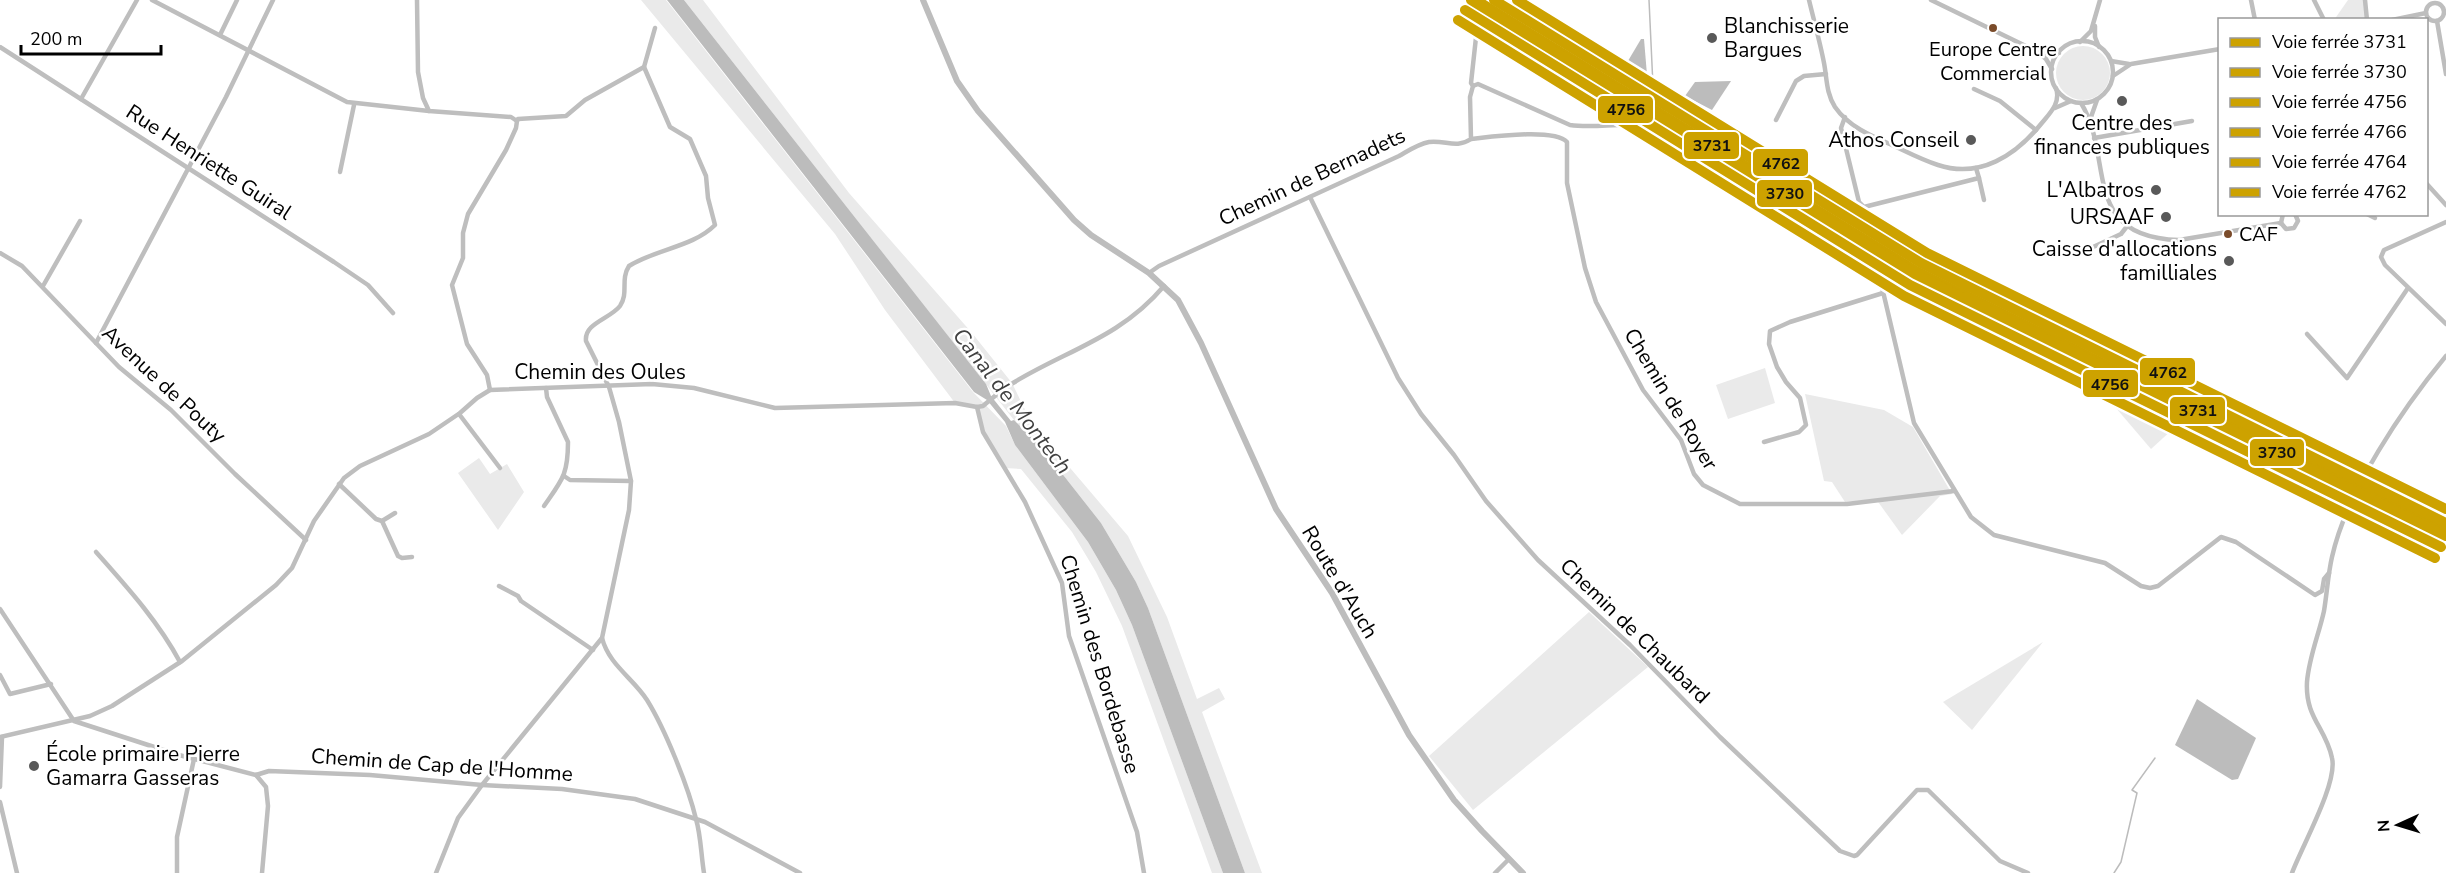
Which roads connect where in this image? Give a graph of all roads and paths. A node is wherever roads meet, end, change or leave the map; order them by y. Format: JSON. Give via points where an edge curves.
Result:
{"nodes":[{"id":1,"x":137,"y":0,"type":"edge"},
{"id":2,"x":152,"y":0,"type":"edge"},
{"id":3,"x":237,"y":0,"type":"edge"},
{"id":4,"x":273,"y":0,"type":"edge"},
{"id":5,"x":417,"y":0,"type":"edge"},
{"id":6,"x":923,"y":0,"type":"edge"},
{"id":7,"x":1809,"y":0,"type":"edge"},
{"id":8,"x":1931,"y":0,"type":"edge"},
{"id":9,"x":2100,"y":0,"type":"edge"},
{"id":10,"x":2251,"y":0,"type":"edge"},
{"id":11,"x":2314,"y":0,"type":"edge"},
{"id":12,"x":2365,"y":0,"type":"edge"},
{"id":13,"x":1479,"y":10,"type":"dead end"},
{"id":14,"x":2445,"y":10,"type":"edge"},
{"id":15,"x":2426,"y":13,"type":"junction"},
{"id":16,"x":2255,"y":18,"type":"edge"},
{"id":17,"x":2323,"y":18,"type":"edge"},
{"id":18,"x":2367,"y":18,"type":"edge"},
{"id":19,"x":2402,"y":18,"type":"edge"},
{"id":20,"x":2437,"y":21,"type":"junction"},
{"id":21,"x":2095,"y":24,"type":"junction"},
{"id":22,"x":655,"y":28,"type":"dead end"},
{"id":23,"x":220,"y":35,"type":"junction"},
{"id":24,"x":2080,"y":42,"type":"junction"},
{"id":25,"x":0,"y":47,"type":"edge"},
{"id":26,"x":2100,"y":47,"type":"junction"},
{"id":27,"x":2218,"y":49,"type":"edge"},
{"id":28,"x":249,"y":50,"type":"junction"},
{"id":29,"x":2038,"y":52,"type":"junction"},
{"id":30,"x":2059,"y":53,"type":"junction"},
{"id":31,"x":2111,"y":61,"type":"junction"},
{"id":32,"x":2132,"y":64,"type":"junction"},
{"id":33,"x":644,"y":67,"type":"junction"},
{"id":34,"x":2052,"y":69,"type":"junction"},
{"id":35,"x":1826,"y":74,"type":"junction"},
{"id":36,"x":2446,"y":74,"type":"edge"},
{"id":37,"x":2113,"y":76,"type":"junction"},
{"id":38,"x":1473,"y":86,"type":"junction"},
{"id":39,"x":2056,"y":88,"type":"junction"},
{"id":40,"x":1974,"y":89,"type":"dead end"},
{"id":41,"x":81,"y":99,"type":"junction"},
{"id":42,"x":2097,"y":99,"type":"junction"},
{"id":43,"x":2071,"y":101,"type":"junction"},
{"id":44,"x":2081,"y":103,"type":"junction"},
{"id":45,"x":354,"y":105,"type":"junction"},
{"id":46,"x":2053,"y":109,"type":"junction"},
{"id":47,"x":429,"y":111,"type":"junction"},
{"id":48,"x":1845,"y":117,"type":"junction"},
{"id":49,"x":1776,"y":120,"type":"dead end"},
{"id":50,"x":2091,"y":120,"type":"junction"},
{"id":51,"x":517,"y":121,"type":"junction"},
{"id":52,"x":2192,"y":121,"type":"dead end"},
{"id":53,"x":2036,"y":130,"type":"junction"},
{"id":54,"x":2094,"y":138,"type":"junction"},
{"id":55,"x":1471,"y":139,"type":"junction"},
{"id":56,"x":187,"y":167,"type":"junction"},
{"id":57,"x":1976,"y":168,"type":"junction"},
{"id":58,"x":340,"y":172,"type":"dead end"},
{"id":59,"x":1979,"y":178,"type":"junction"},
{"id":60,"x":2428,"y":184,"type":"edge"},
{"id":61,"x":1310,"y":197,"type":"junction"},
{"id":62,"x":1984,"y":200,"type":"dead end"},
{"id":63,"x":2446,"y":205,"type":"edge"},
{"id":64,"x":2283,"y":216,"type":"edge"},
{"id":65,"x":2297,"y":216,"type":"edge"},
{"id":66,"x":2371,"y":216,"type":"edge"},
{"id":67,"x":2375,"y":218,"type":"dead end"},
{"id":68,"x":80,"y":221,"type":"dead end"},
{"id":69,"x":2446,"y":222,"type":"edge"},
{"id":70,"x":2281,"y":223,"type":"junction"},
{"id":71,"x":2128,"y":225,"type":"junction"},
{"id":72,"x":0,"y":254,"type":"edge"},
{"id":73,"x":2076,"y":255,"type":"dead end"},
{"id":74,"x":1149,"y":273,"type":"junction"},
{"id":75,"x":1165,"y":285,"type":"junction"},
{"id":76,"x":43,"y":286,"type":"junction"},
{"id":77,"x":2408,"y":288,"type":"junction"},
{"id":78,"x":1883,"y":293,"type":"junction"},
{"id":79,"x":393,"y":314,"type":"dead end"},
{"id":80,"x":2446,"y":324,"type":"edge"},
{"id":81,"x":2307,"y":334,"type":"dead end"},
{"id":82,"x":96,"y":343,"type":"junction"},
{"id":83,"x":2446,"y":356,"type":"edge"},
{"id":84,"x":609,"y":387,"type":"junction"},
{"id":85,"x":546,"y":388,"type":"junction"},
{"id":86,"x":490,"y":390,"type":"junction"},
{"id":87,"x":977,"y":407,"type":"junction"},
{"id":88,"x":459,"y":414,"type":"junction"},
{"id":89,"x":1764,"y":442,"type":"dead end"},
{"id":90,"x":500,"y":468,"type":"dead end"},
{"id":91,"x":564,"y":476,"type":"junction"},
{"id":92,"x":631,"y":481,"type":"junction"},
{"id":93,"x":339,"y":484,"type":"junction"},
{"id":94,"x":1954,"y":491,"type":"junction"},
{"id":95,"x":2352,"y":500,"type":"junction"},
{"id":96,"x":544,"y":506,"type":"dead end"},
{"id":97,"x":395,"y":513,"type":"dead end"},
{"id":98,"x":382,"y":521,"type":"junction"},
{"id":99,"x":2414,"y":532,"type":"dead end"},
{"id":100,"x":306,"y":540,"type":"junction"},
{"id":101,"x":96,"y":552,"type":"dead end"},
{"id":102,"x":412,"y":557,"type":"dead end"},
{"id":103,"x":2329,"y":573,"type":"junction"},
{"id":104,"x":499,"y":586,"type":"dead end"},
{"id":105,"x":0,"y":609,"type":"edge"},
{"id":106,"x":602,"y":638,"type":"junction"},
{"id":107,"x":593,"y":650,"type":"junction"},
{"id":108,"x":180,"y":662,"type":"junction"},
{"id":109,"x":0,"y":675,"type":"edge"},
{"id":110,"x":51,"y":684,"type":"junction"},
{"id":111,"x":74,"y":721,"type":"junction"},
{"id":112,"x":1,"y":737,"type":"edge"},
{"id":113,"x":194,"y":759,"type":"junction"},
{"id":114,"x":256,"y":775,"type":"junction"},
{"id":115,"x":482,"y":785,"type":"junction"},
{"id":116,"x":0,"y":787,"type":"edge"},
{"id":117,"x":0,"y":802,"type":"edge"},
{"id":118,"x":697,"y":820,"type":"junction"},
{"id":119,"x":1509,"y":859,"type":"junction"},
{"id":120,"x":2016,"y":871,"type":"edge"},
{"id":121,"x":1520,"y":872,"type":"edge"},
{"id":122,"x":17,"y":873,"type":"edge"},
{"id":123,"x":177,"y":873,"type":"edge"},
{"id":124,"x":262,"y":873,"type":"edge"},
{"id":125,"x":436,"y":873,"type":"edge"},
{"id":126,"x":704,"y":873,"type":"edge"},
{"id":127,"x":800,"y":873,"type":"edge"},
{"id":128,"x":1144,"y":873,"type":"edge"},
{"id":129,"x":1494,"y":873,"type":"edge"},
{"id":130,"x":2028,"y":873,"type":"edge"},
{"id":131,"x":2292,"y":873,"type":"edge"}],
"edges":[{"from":1,"to":41,"type":"street"},
{"from":2,"to":23,"type":"street"},
{"from":3,"to":23,"type":"street"},
{"from":4,"to":28,"type":"street"},
{"from":5,"to":47,"type":"street","via":[[420,86]]},
{"from":6,"to":74,"type":"main road","name":"Route d'Auch","via":[[949,65],[978,111],[1074,220]]},
{"from":7,"to":35,"type":"street"},
{"from":8,"to":29,"type":"street"},
{"from":9,"to":21,"type":"street"},
{"from":10,"to":16,"type":"street"},
{"from":11,"to":17,"type":"street"},
{"from":12,"to":18,"type":"street"},
{"from":13,"to":38,"type":"street"},
{"from":14,"to":15,"type":"street","via":[[2433,3]]},
{"from":14,"to":20,"type":"street"},
{"from":15,"to":19,"type":"street"},
{"from":15,"to":20,"type":"street"},
{"from":20,"to":36,"type":"street"},
{"from":21,"to":24,"type":"street"},
{"from":21,"to":26,"type":"street"},
{"from":22,"to":33,"type":"street"},
{"from":23,"to":28,"type":"street"},
{"from":24,"to":26,"type":"street"},
{"from":24,"to":30,"type":"street"},
{"from":25,"to":41,"type":"street","name":"Rue Henriette Guiral"},
{"from":26,"to":31,"type":"street"},
{"from":27,"to":32,"type":"street"},
{"from":28,"to":45,"type":"street"},
{"from":28,"to":56,"type":"street"},
{"from":29,"to":30,"type":"street"},
{"from":29,"to":34,"type":"street"},
{"from":30,"to":34,"type":"street"},
{"from":31,"to":32,"type":"street"},
{"from":31,"to":37,"type":"street"},
{"from":32,"to":37,"type":"street"},
{"from":33,"to":51,"type":"street","via":[[585,100],[566,116]]},
{"from":33,"to":84,"type":"street","via":[[670,127],[690,139],[706,176],[715,225],[706,234],[628,266],[624,279],[626,294],[620,306],[588,329],[585,336]]},
{"from":34,"to":39,"type":"street"},
{"from":35,"to":48,"type":"street","via":[[1831,99]]},
{"from":35,"to":49,"type":"street","via":[[1804,76],[1796,81]]},
{"from":37,"to":42,"type":"street","via":[[2105,93]]},
{"from":38,"to":55,"type":"street"},
{"from":38,"to":78,"type":"street","via":[[1478,84],[1570,124],[1661,130],[1868,259]]},
{"from":39,"to":43,"type":"street"},
{"from":39,"to":46,"type":"street"},
{"from":40,"to":53,"type":"street","via":[[2000,101]]},
{"from":41,"to":56,"type":"street","name":"Rue Henriette Guiral"},
{"from":42,"to":44,"type":"street"},
{"from":42,"to":50,"type":"street"},
{"from":43,"to":44,"type":"street"},
{"from":43,"to":46,"type":"street"},
{"from":44,"to":50,"type":"street"},
{"from":45,"to":47,"type":"street"},
{"from":45,"to":58,"type":"street"},
{"from":46,"to":53,"type":"street"},
{"from":47,"to":51,"type":"street","via":[[511,117]]},
{"from":48,"to":57,"type":"street","via":[[1867,134],[1940,166]]},
{"from":48,"to":59,"type":"street","via":[[1841,128],[1859,202],[1864,207]]},
{"from":50,"to":54,"type":"street"},
{"from":51,"to":86,"type":"street","name":"Chemin des Oules","via":[[506,150],[468,214],[463,258],[452,285],[467,344],[487,375]]},
{"from":52,"to":54,"type":"street"},
{"from":53,"to":57,"type":"street","via":[[2008,156]]},
{"from":54,"to":71,"type":"street","via":[[2108,201]]},
{"from":55,"to":61,"type":"street","name":"Chemin de Bernadets","via":[[1457,145],[1419,145]]},
{"from":55,"to":94,"type":"street","name":"Chemin de Royer","via":[[1509,134],[1550,136],[1567,142],[1567,183],[1596,302],[1643,390],[1681,440],[1694,474],[1703,485],[1740,504],[1847,504]]},
{"from":56,"to":79,"type":"street","name":"Rue Henriette Guiral","via":[[368,285]]},
{"from":56,"to":82,"type":"street"},
{"from":57,"to":59,"type":"street"},
{"from":59,"to":62,"type":"street"},
{"from":60,"to":63,"type":"street"},
{"from":61,"to":74,"type":"street","name":"Chemin de Bernadets"},
{"from":61,"to":120,"type":"street","name":"Chemin de Chaubard","via":[[1398,378],[1486,501],[1538,560],[1630,645],[1720,737],[1840,851],[1857,855],[1923,788],[2000,861]]},
{"from":64,"to":70,"type":"street"},
{"from":65,"to":70,"type":"street","via":[[2298,224],[2292,230]]},
{"from":66,"to":67,"type":"street"},
{"from":68,"to":76,"type":"street"},
{"from":69,"to":77,"type":"street","via":[[2384,250],[2382,261]]},
{"from":70,"to":71,"type":"street","via":[[2179,240],[2150,237]]},
{"from":71,"to":73,"type":"street","via":[[2121,234]]},
{"from":72,"to":76,"type":"street","name":"Avenue de Pouty","via":[[22,266]]},
{"from":74,"to":75,"type":"main road","name":"Route d'Auch"},
{"from":75,"to":87,"type":"street","name":"Chemin des Oules","via":[[1151,301],[1108,334],[1012,383]]},
{"from":75,"to":119,"type":"main road","name":"Route d'Auch","via":[[1178,300],[1201,344],[1276,509],[1332,593],[1408,735],[1454,800]]},
{"from":76,"to":82,"type":"street","name":"Avenue de Pouty"},
{"from":77,"to":80,"type":"street"},
{"from":77,"to":81,"type":"street","via":[[2347,378]]},
{"from":78,"to":89,"type":"street","via":[[1770,331],[1769,344],[1777,367],[1800,398],[1806,425],[1799,432]]},
{"from":78,"to":94,"type":"street","via":[[1914,423]]},
{"from":82,"to":100,"type":"street","name":"Avenue de Pouty"},
{"from":83,"to":95,"type":"street","via":[[2414,399]]},
{"from":84,"to":85,"type":"street","name":"Chemin des Oules"},
{"from":84,"to":87,"type":"street","name":"Chemin des Oules","via":[[694,388],[775,408],[955,403]]},
{"from":84,"to":92,"type":"street"},
{"from":85,"to":86,"type":"street","name":"Chemin des Oules"},
{"from":85,"to":91,"type":"street","via":[[568,442]]},
{"from":86,"to":88,"type":"street"},
{"from":87,"to":128,"type":"street","name":"Chemin des Bordebasse","via":[[982,432],[1025,502],[1062,583],[1069,636],[1137,832]]},
{"from":88,"to":90,"type":"street"},
{"from":88,"to":93,"type":"street","via":[[429,434],[360,466]]},
{"from":91,"to":92,"type":"street","via":[[570,480]]},
{"from":91,"to":96,"type":"street"},
{"from":92,"to":106,"type":"street"},
{"from":93,"to":98,"type":"street","via":[[373,518]]},
{"from":93,"to":100,"type":"street"},
{"from":94,"to":103,"type":"street","via":[[1971,517],[1994,535],[2105,563],[2150,588],[2158,586],[2221,537],[2236,542],[2315,595],[2322,591]]},
{"from":95,"to":99,"type":"street"},
{"from":95,"to":103,"type":"street"},
{"from":97,"to":98,"type":"street"},
{"from":98,"to":102,"type":"street","via":[[398,556]]},
{"from":100,"to":108,"type":"street","via":[[292,568],[276,585]]},
{"from":101,"to":108,"type":"street","via":[[166,635]]},
{"from":103,"to":131,"type":"street","via":[[2307,693],[2312,716],[2331,752],[2333,772]]},
{"from":104,"to":107,"type":"street"},
{"from":105,"to":110,"type":"street"},
{"from":106,"to":107,"type":"street"},
{"from":106,"to":118,"type":"street","via":[[618,669],[636,685],[656,715]]},
{"from":107,"to":115,"type":"street"},
{"from":108,"to":111,"type":"street","via":[[112,706]]},
{"from":109,"to":110,"type":"street","via":[[10,694]]},
{"from":110,"to":111,"type":"street"},
{"from":111,"to":112,"type":"street"},
{"from":111,"to":113,"type":"street","name":"Chemin de Cap de l'Homme"},
{"from":112,"to":116,"type":"street"},
{"from":113,"to":114,"type":"street","name":"Chemin de Cap de l'Homme"},
{"from":113,"to":123,"type":"street","via":[[177,837]]},
{"from":114,"to":115,"type":"street","name":"Chemin de Cap de l'Homme","via":[[269,771],[370,774]]},
{"from":114,"to":124,"type":"street","via":[[266,787],[268,806]]},
{"from":115,"to":118,"type":"street","name":"Chemin de Cap de l'Homme","via":[[634,798]]},
{"from":115,"to":125,"type":"street","via":[[458,818]]},
{"from":117,"to":122,"type":"street"},
{"from":118,"to":126,"type":"street"},
{"from":118,"to":127,"type":"street","name":"Chemin de Cap de l'Homme"},
{"from":119,"to":121,"type":"main road","name":"Route d'Auch"},
{"from":119,"to":129,"type":"street"},
{"from":120,"to":130,"type":"street","name":"Chemin de Chaubard"}]}
